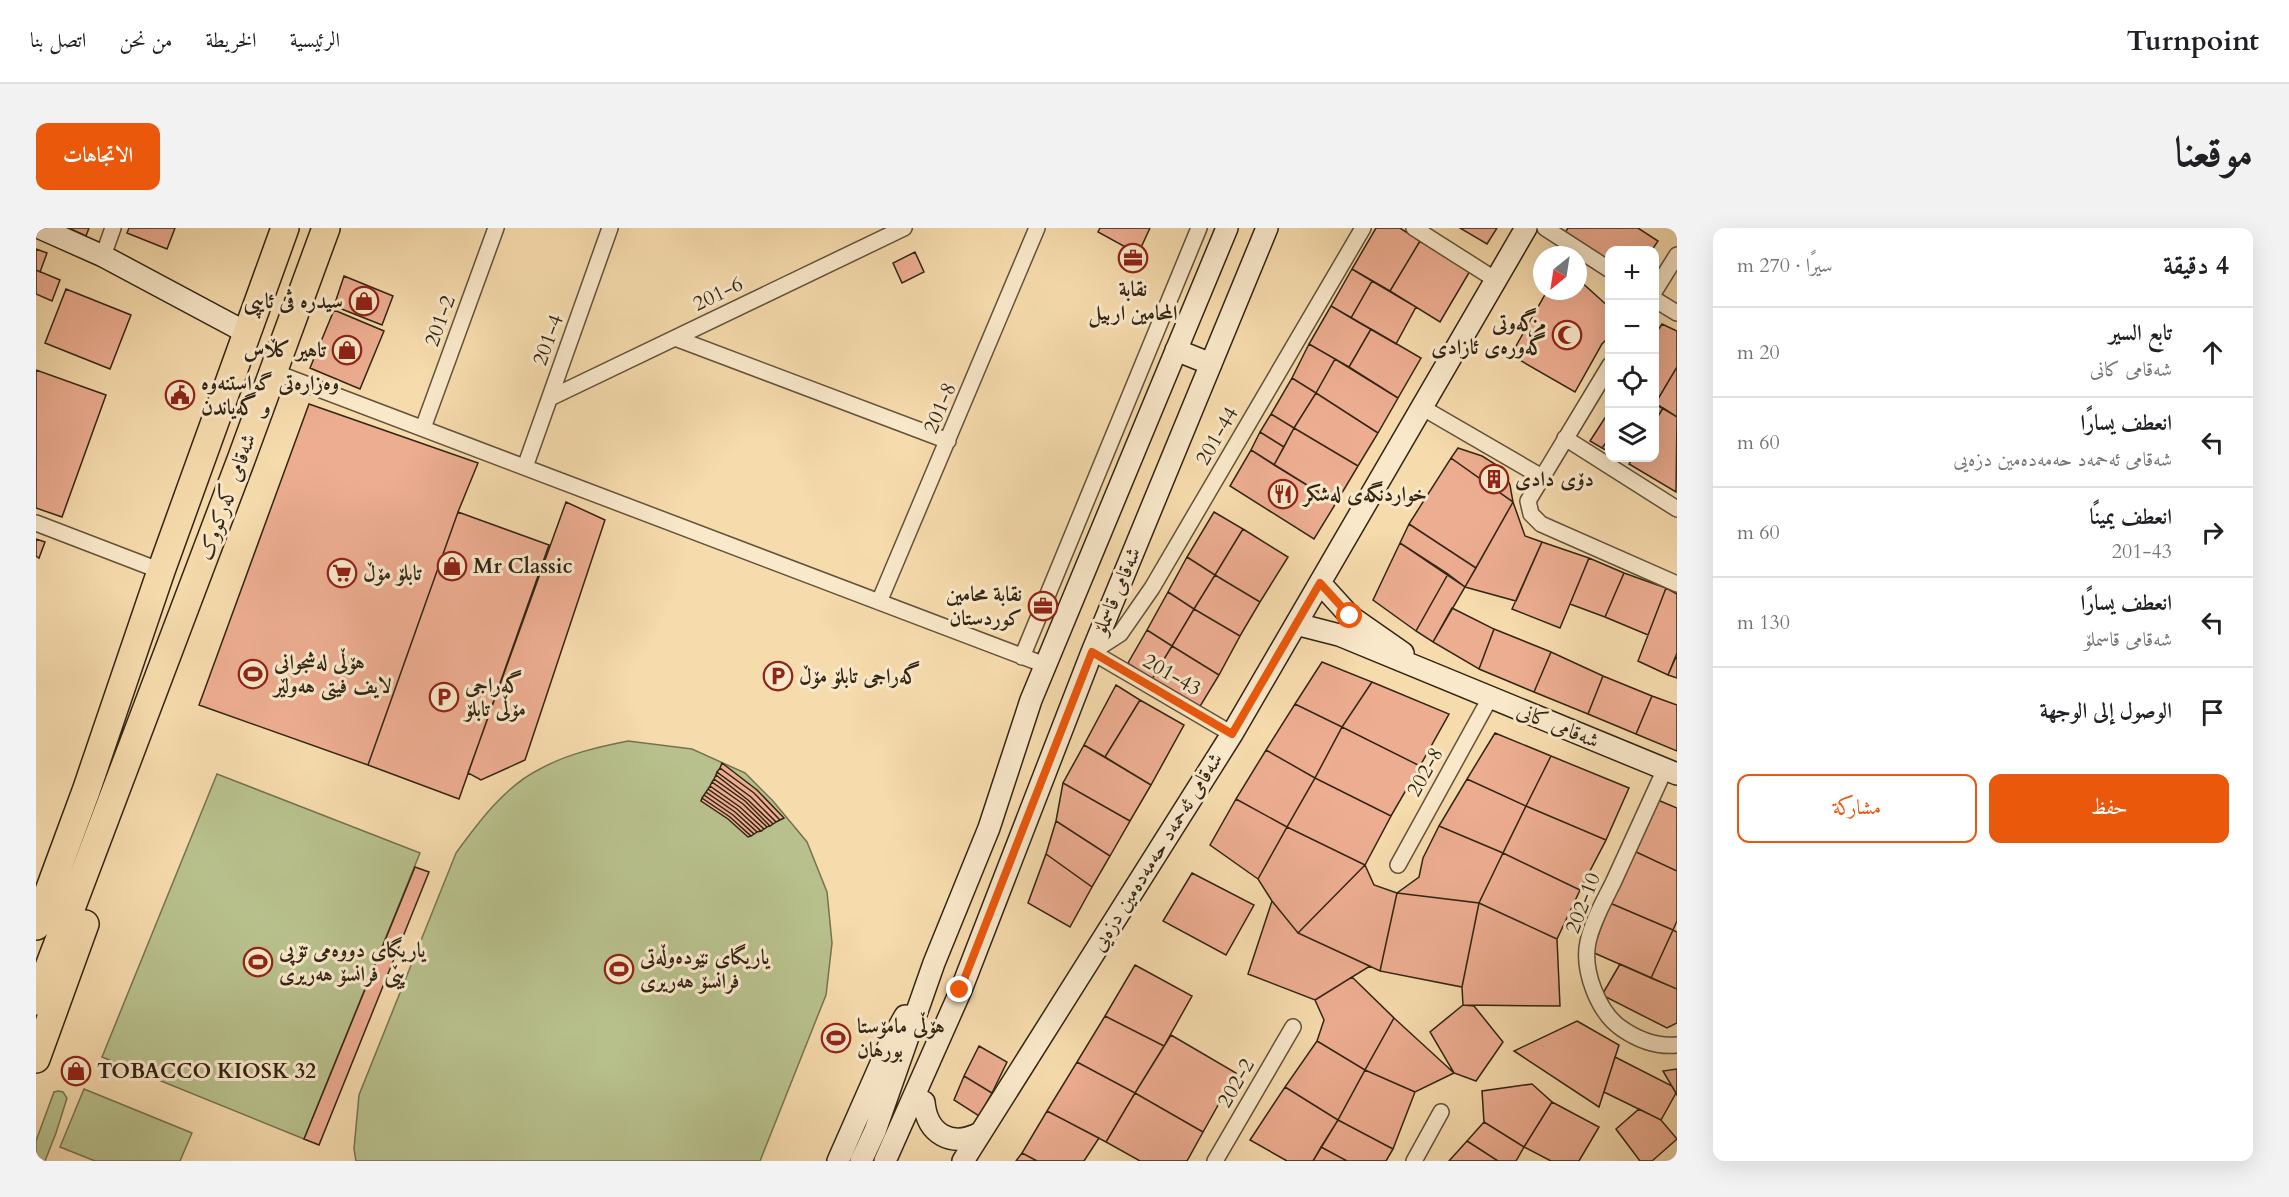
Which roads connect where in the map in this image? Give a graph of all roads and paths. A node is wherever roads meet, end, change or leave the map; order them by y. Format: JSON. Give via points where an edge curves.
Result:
{"nodes":[{"id":1,"x":40,"y":228,"type":"edge"},
{"id":2,"x":113,"y":228,"type":"edge"},
{"id":3,"x":285,"y":228,"type":"edge"},
{"id":4,"x":326,"y":228,"type":"edge"},
{"id":5,"x":496,"y":228,"type":"edge"},
{"id":6,"x":610,"y":228,"type":"edge"},
{"id":7,"x":904,"y":228,"type":"edge"},
{"id":8,"x":1037,"y":228,"type":"edge"},
{"id":9,"x":1199,"y":228,"type":"edge"},
{"id":10,"x":1227,"y":228,"type":"edge"},
{"id":11,"x":1267,"y":228,"type":"edge"},
{"id":12,"x":1363,"y":228,"type":"edge"},
{"id":13,"x":1414,"y":228,"type":"edge"},
{"id":14,"x":1526,"y":228,"type":"edge"},
{"id":15,"x":1545,"y":228,"type":"edge"},
{"id":16,"x":874,"y":234,"type":"edge"},
{"id":17,"x":1677,"y":255,"type":"edge"},
{"id":18,"x":103,"y":256,"type":"junction"},
{"id":19,"x":1605,"y":267,"type":"edge"},
{"id":20,"x":1496,"y":280,"type":"junction"},
{"id":21,"x":1659,"y":284,"type":"edge"},
{"id":22,"x":1656,"y":300,"type":"edge"},
{"id":23,"x":1677,"y":314,"type":"edge"},
{"id":24,"x":247,"y":333,"type":"junction"},
{"id":25,"x":675,"y":338,"type":"junction"},
{"id":26,"x":1176,"y":350,"type":"junction"},
{"id":27,"x":1211,"y":364,"type":"junction"},
{"id":28,"x":274,"y":372,"type":"junction"},
{"id":29,"x":1605,"y":373,"type":"edge"},
{"id":30,"x":550,"y":398,"type":"junction"},
{"id":31,"x":1423,"y":408,"type":"junction"},
{"id":32,"x":423,"y":428,"type":"junction"},
{"id":33,"x":1565,"y":438,"type":"junction"},
{"id":34,"x":948,"y":441,"type":"junction"},
{"id":35,"x":525,"y":467,"type":"junction"},
{"id":36,"x":1542,"y":477,"type":"junction"},
{"id":37,"x":1677,"y":509,"type":"edge"},
{"id":38,"x":36,"y":523,"type":"edge"},
{"id":39,"x":161,"y":571,"type":"junction"},
{"id":40,"x":1320,"y":583,"type":"junction"},
{"id":41,"x":1677,"y":584,"type":"edge"},
{"id":42,"x":879,"y":603,"type":"junction"},
{"id":43,"x":1296,"y":624,"type":"junction"},
{"id":44,"x":134,"y":648,"type":"junction"},
{"id":45,"x":1092,"y":652,"type":"junction"},
{"id":46,"x":1022,"y":657,"type":"junction"},
{"id":47,"x":164,"y":665,"type":"junction"},
{"id":48,"x":1044,"y":665,"type":"junction"},
{"id":49,"x":1438,"y":678,"type":"junction"},
{"id":50,"x":1490,"y":698,"type":"junction"},
{"id":51,"x":1232,"y":734,"type":"junction"},
{"id":52,"x":1671,"y":772,"type":"edge"},
{"id":53,"x":1398,"y":865,"type":"dead end"},
{"id":54,"x":36,"y":873,"type":"edge"},
{"id":55,"x":36,"y":926,"type":"edge"},
{"id":56,"x":934,"y":963,"type":"junction"},
{"id":57,"x":960,"y":990,"type":"junction"},
{"id":58,"x":36,"y":1001,"type":"edge"},
{"id":59,"x":1293,"y":1027,"type":"dead end"},
{"id":60,"x":1677,"y":1045,"type":"edge"},
{"id":61,"x":36,"y":1059,"type":"edge"},
{"id":62,"x":924,"y":1102,"type":"junction"},
{"id":63,"x":1441,"y":1112,"type":"dead end"},
{"id":64,"x":980,"y":1133,"type":"junction"},
{"id":65,"x":838,"y":1161,"type":"edge"},
{"id":66,"x":861,"y":1161,"type":"edge"},
{"id":67,"x":885,"y":1161,"type":"edge"},
{"id":68,"x":900,"y":1161,"type":"edge"},
{"id":69,"x":963,"y":1161,"type":"edge"},
{"id":70,"x":1215,"y":1161,"type":"edge"},
{"id":71,"x":1414,"y":1161,"type":"edge"}],
"edges":[{"from":1,"to":18,"type":"main road"},
{"from":2,"to":18,"type":"street"},
{"from":3,"to":24,"type":"highway","name":"شەقامی کەرکووک"},
{"from":4,"to":28,"type":"highway","name":"شەقامی کەرکووک"},
{"from":5,"to":32,"type":"street","name":"201-2"},
{"from":6,"to":30,"type":"street","name":"201-4"},
{"from":7,"to":16,"type":"street","name":"201-6"},
{"from":8,"to":34,"type":"street","name":"201-8"},
{"from":9,"to":46,"type":"street"},
{"from":10,"to":26,"type":"main road","name":"شەقامی قاسملۆ"},
{"from":11,"to":27,"type":"main road","name":"شەقامی قاسملۆ"},
{"from":12,"to":45,"type":"street","name":"201-44","via":[[1152,588],[1120,634]]},
{"from":13,"to":20,"type":"street"},
{"from":14,"to":20,"type":"main road","name":"شەقامی ئەحمەد حەمەدەمین دزەیی"},
{"from":15,"to":19,"type":"street"},
{"from":16,"to":25,"type":"street","name":"201-6"},
{"from":17,"to":21,"type":"street"},
{"from":18,"to":24,"type":"main road"},
{"from":20,"to":31,"type":"main road","name":"شەقامی ئەحمەد حەمەدەمین دزەیی"},
{"from":22,"to":23,"type":"street"},
{"from":24,"to":39,"type":"highway","name":"شەقامی کەرکووک"},
{"from":25,"to":30,"type":"street","name":"201-6"},
{"from":25,"to":34,"type":"street"},
{"from":26,"to":27,"type":"main road"},
{"from":26,"to":48,"type":"main road","name":"شەقامی قاسملۆ"},
{"from":27,"to":45,"type":"main road","name":"شەقامی قاسملۆ"},
{"from":28,"to":32,"type":"street"},
{"from":28,"to":47,"type":"highway","name":"شەقامی کەرکووک"},
{"from":29,"to":33,"type":"street"},
{"from":30,"to":35,"type":"street","name":"201-4"},
{"from":31,"to":36,"type":"street"},
{"from":31,"to":40,"type":"main road","name":"شەقامی ئەحمەد حەمەدەمین دزەیی"},
{"from":32,"to":35,"type":"street"},
{"from":33,"to":36,"type":"street"},
{"from":33,"to":37,"type":"street"},
{"from":34,"to":42,"type":"street","name":"201-8"},
{"from":35,"to":42,"type":"street"},
{"from":36,"to":41,"type":"street","via":[[1528,501],[1541,524]]},
{"from":38,"to":39,"type":"street"},
{"from":39,"to":44,"type":"highway","name":"شەقامی کەرکووک"},
{"from":40,"to":43,"type":"main road","name":"شەقامی ئەحمەد حەمەدەمین دزەیی"},
{"from":40,"to":49,"type":"main road","name":"شەقامی کانی","via":[[1350,616]]},
{"from":42,"to":46,"type":"street"},
{"from":43,"to":49,"type":"main road","name":"شەقامی کانی","via":[[1338,635]]},
{"from":43,"to":51,"type":"main road","name":"شەقامی ئەحمەد حەمەدەمین دزەیی"},
{"from":44,"to":54,"type":"highway","name":"شەقامی کەرکووک","via":[[71,779]]},
{"from":44,"to":55,"type":"highway","name":"شەقامی کەرکووک"},
{"from":45,"to":51,"type":"street","name":"201-43"},
{"from":45,"to":57,"type":"main road","name":"شەقامی قاسملۆ"},
{"from":46,"to":48,"type":"street"},
{"from":47,"to":58,"type":"highway","name":"شەقامی کەرکووک"},
{"from":47,"to":61,"type":"highway","name":"شەقامی کەرکووک","via":[[133,793]]},
{"from":48,"to":56,"type":"main road","name":"شەقامی قاسملۆ","via":[[989,828]]},
{"from":49,"to":50,"type":"main road","name":"شەقامی کانی"},
{"from":50,"to":52,"type":"main road","name":"شەقامی کانی"},
{"from":50,"to":53,"type":"street","name":"202-8"},
{"from":51,"to":64,"type":"main road","name":"شەقامی ئەحمەد حەمەدەمین دزەیی"},
{"from":52,"to":60,"type":"street","name":"202-10","via":[[1587,943],[1589,972],[1597,1000],[1614,1023],[1637,1039]]},
{"from":56,"to":65,"type":"main road","name":"شەقامی قاسملۆ","via":[[890,1043]]},
{"from":56,"to":66,"type":"main road","name":"شەقامی قاسملۆ"},
{"from":57,"to":62,"type":"main road","name":"شەقامی قاسملۆ"},
{"from":57,"to":67,"type":"main road","name":"شەقامی قاسملۆ"},
{"from":59,"to":70,"type":"street","name":"202-2"},
{"from":62,"to":64,"type":"main road","via":[[929,1124],[937,1132],[959,1140]]},
{"from":62,"to":68,"type":"main road","name":"شەقامی قاسملۆ"},
{"from":63,"to":71,"type":"street"},
{"from":64,"to":69,"type":"main road","name":"شەقامی ئەحمەد حەمەدەمین دزەیی"}]}
